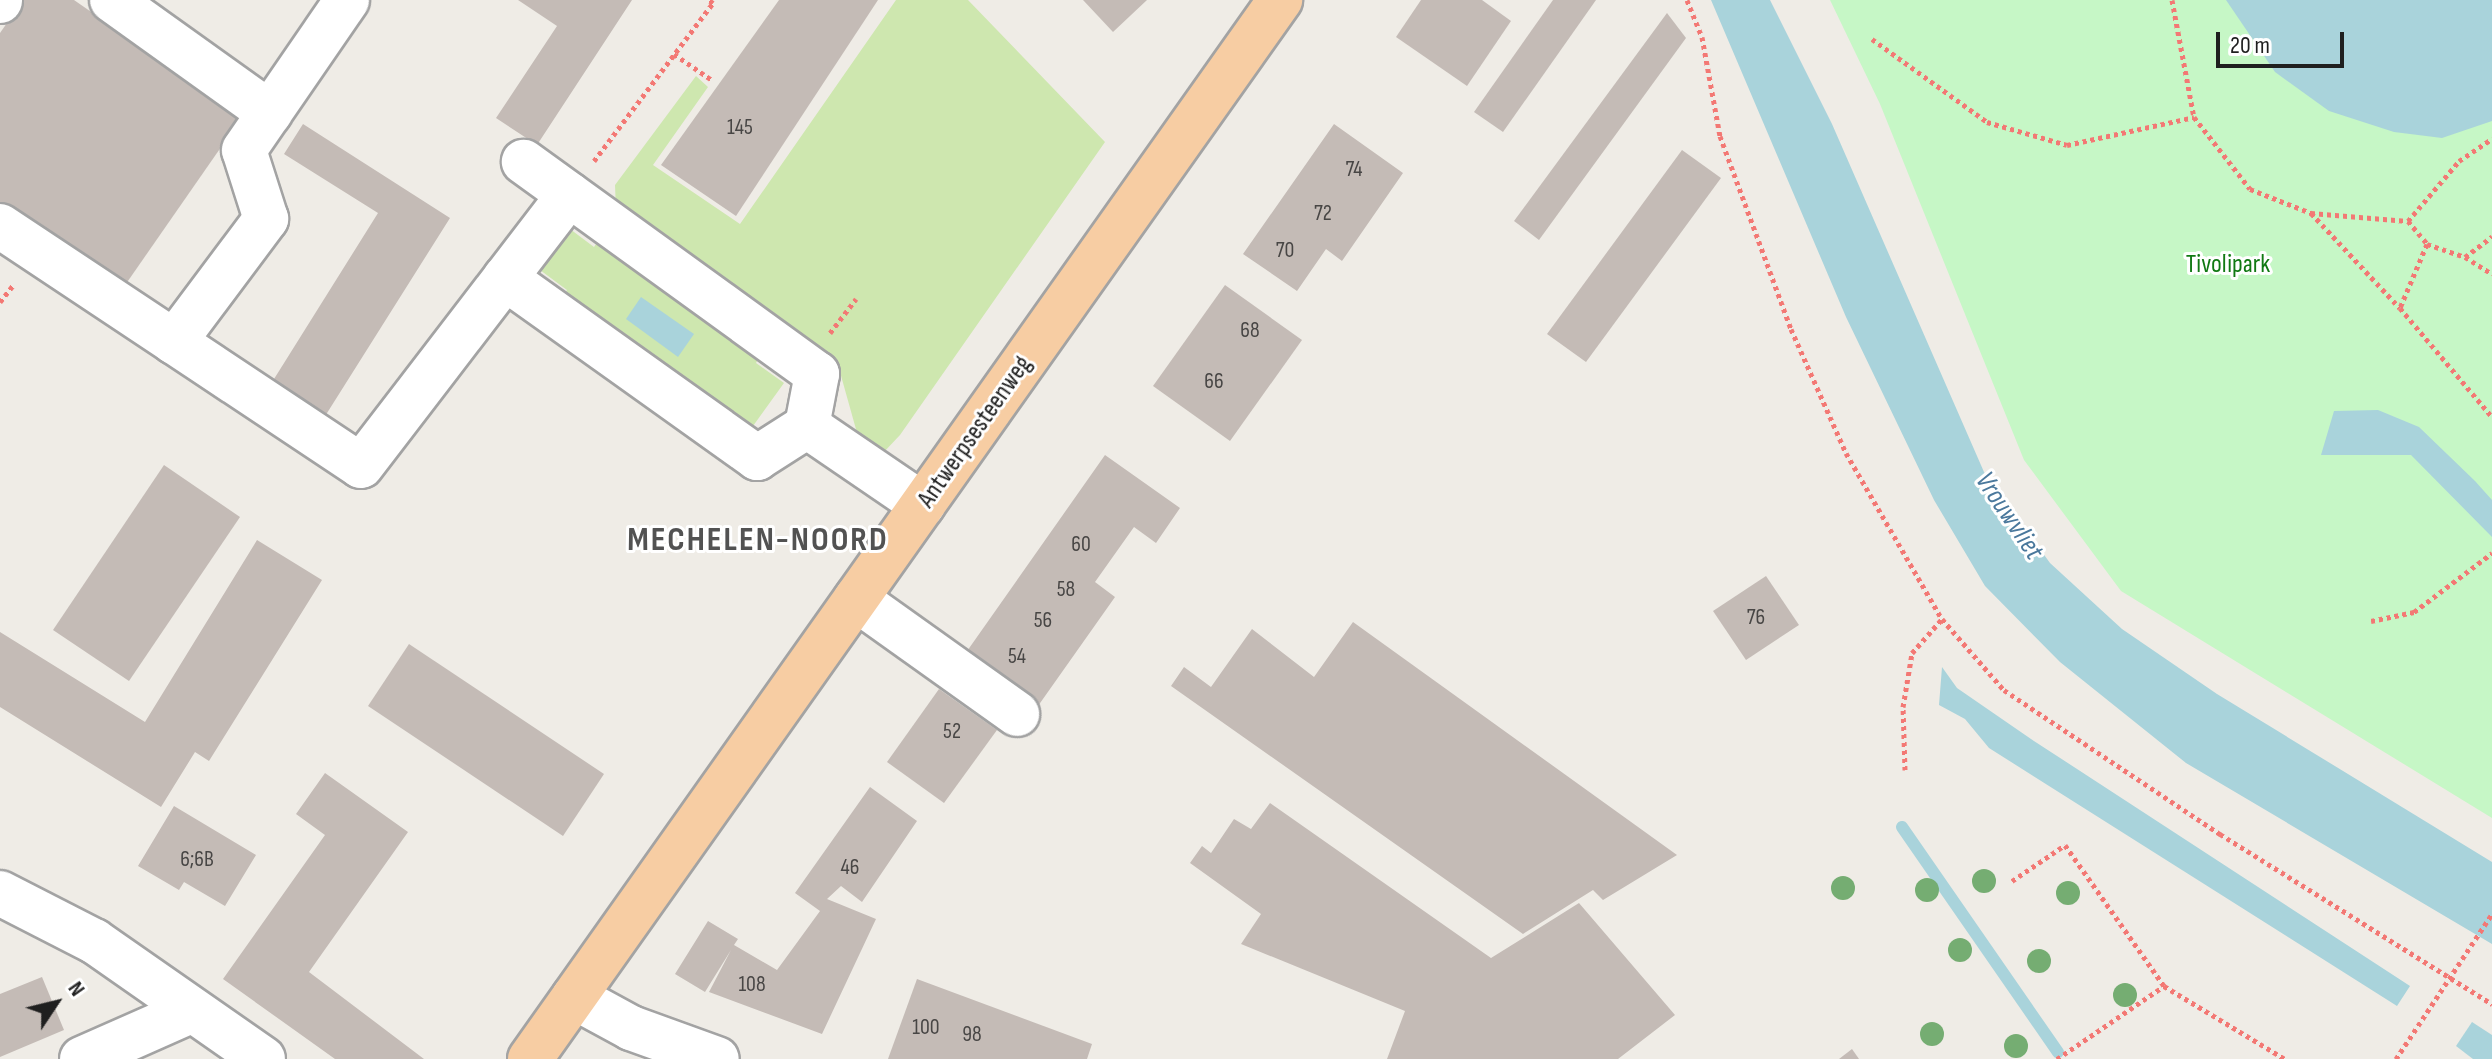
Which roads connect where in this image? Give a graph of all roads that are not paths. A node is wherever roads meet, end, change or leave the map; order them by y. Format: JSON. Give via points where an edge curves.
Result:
{"nodes":[{"id":1,"x":112,"y":0,"type":"edge"},
{"id":2,"x":347,"y":0,"type":"edge"},
{"id":3,"x":1280,"y":0,"type":"edge"},
{"id":4,"x":270,"y":113,"type":"junction"},
{"id":5,"x":524,"y":162,"type":"dead end"},
{"id":6,"x":569,"y":195,"type":"junction"},
{"id":7,"x":0,"y":226,"type":"edge"},
{"id":8,"x":505,"y":278,"type":"junction"},
{"id":9,"x":174,"y":342,"type":"junction"},
{"id":10,"x":807,"y":426,"type":"junction"},
{"id":11,"x":923,"y":505,"type":"junction"},
{"id":12,"x":856,"y":599,"type":"junction"},
{"id":13,"x":1017,"y":714,"type":"dead end"},
{"id":14,"x":0,"y":893,"type":"edge"},
{"id":15,"x":574,"y":997,"type":"junction"},
{"id":16,"x":191,"y":1011,"type":"junction"},
{"id":17,"x":82,"y":1059,"type":"edge"},
{"id":18,"x":263,"y":1059,"type":"edge"},
{"id":19,"x":530,"y":1059,"type":"edge"},
{"id":20,"x":717,"y":1059,"type":"edge"}],
"edges":[{"from":1,"to":4,"type":"street"},
{"from":2,"to":4,"type":"street"},
{"from":3,"to":11,"type":"main road","name":"Antwerpsesteenweg"},
{"from":4,"to":9,"type":"street","via":[[244,150],[266,219]]},
{"from":5,"to":6,"type":"street"},
{"from":6,"to":8,"type":"street"},
{"from":6,"to":10,"type":"street","via":[[817,374]]},
{"from":7,"to":9,"type":"street"},
{"from":8,"to":9,"type":"street","via":[[361,466]]},
{"from":8,"to":10,"type":"street","via":[[757,458]]},
{"from":10,"to":11,"type":"street"},
{"from":11,"to":12,"type":"main road","name":"Antwerpsesteenweg"},
{"from":12,"to":13,"type":"street"},
{"from":12,"to":15,"type":"main road","name":"Antwerpsesteenweg"},
{"from":14,"to":16,"type":"street","via":[[94,941]]},
{"from":15,"to":19,"type":"main road","name":"Antwerpsesteenweg"},
{"from":15,"to":20,"type":"street","via":[[631,1028]]},
{"from":16,"to":17,"type":"street"},
{"from":16,"to":18,"type":"street"}]}
